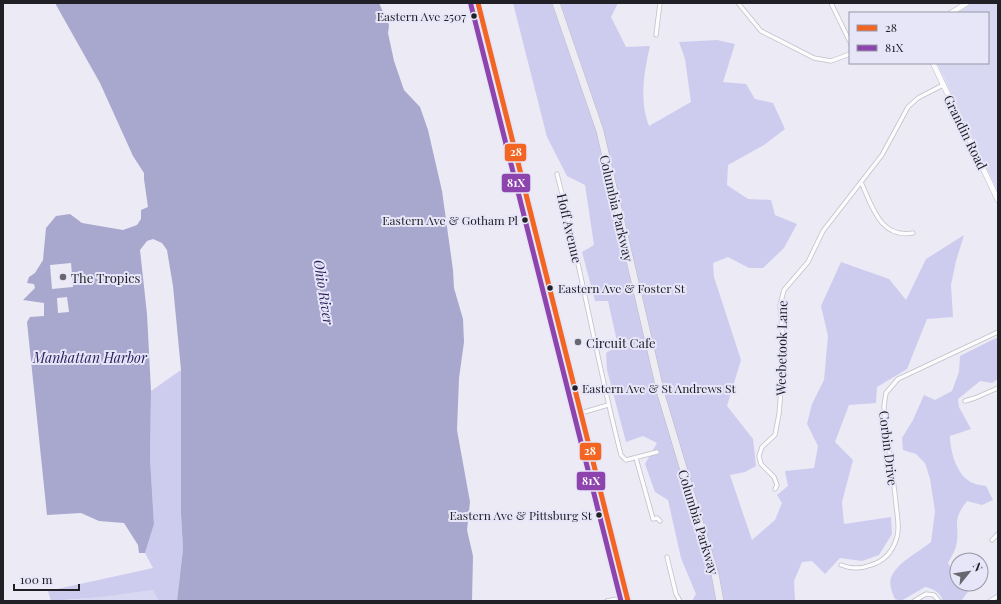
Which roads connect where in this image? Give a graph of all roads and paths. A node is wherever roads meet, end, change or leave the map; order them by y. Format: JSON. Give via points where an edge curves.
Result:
{"nodes":[{"id":1,"x":478,"y":3,"type":"edge"},
{"id":2,"x":556,"y":3,"type":"edge"},
{"id":3,"x":660,"y":3,"type":"edge"},
{"id":4,"x":738,"y":3,"type":"edge"},
{"id":5,"x":831,"y":3,"type":"edge"},
{"id":6,"x":967,"y":3,"type":"edge"},
{"id":7,"x":954,"y":12,"type":"edge"},
{"id":8,"x":656,"y":36,"type":"dead end"},
{"id":9,"x":849,"y":40,"type":"edge"},
{"id":10,"x":849,"y":54,"type":"edge"},
{"id":11,"x":933,"y":64,"type":"edge"},
{"id":12,"x":943,"y":85,"type":"junction"},
{"id":13,"x":557,"y":174,"type":"dead end"},
{"id":14,"x":861,"y":182,"type":"junction"},
{"id":15,"x":998,"y":200,"type":"edge"},
{"id":16,"x":913,"y":233,"type":"dead end"},
{"id":17,"x":998,"y":332,"type":"edge"},
{"id":18,"x":998,"y":388,"type":"edge"},
{"id":19,"x":965,"y":401,"type":"dead end"},
{"id":20,"x":608,"y":404,"type":"junction"},
{"id":21,"x":581,"y":412,"type":"junction"},
{"id":22,"x":657,"y":452,"type":"dead end"},
{"id":23,"x":635,"y":458,"type":"junction"},
{"id":24,"x":775,"y":489,"type":"dead end"},
{"id":25,"x":660,"y":521,"type":"dead end"},
{"id":26,"x":998,"y":534,"type":"edge"},
{"id":27,"x":992,"y":540,"type":"dead end"},
{"id":28,"x":667,"y":557,"type":"dead end"},
{"id":29,"x":841,"y":565,"type":"dead end"},
{"id":30,"x":998,"y":596,"type":"edge"},
{"id":31,"x":628,"y":599,"type":"edge"},
{"id":32,"x":607,"y":601,"type":"edge"},
{"id":33,"x":680,"y":601,"type":"edge"},
{"id":34,"x":720,"y":601,"type":"edge"},
{"id":35,"x":914,"y":601,"type":"edge"},
{"id":36,"x":939,"y":601,"type":"edge"},
{"id":37,"x":990,"y":601,"type":"edge"}],
"edges":[{"from":1,"to":21,"type":"main road"},
{"from":2,"to":34,"type":"highway","name":"Columbia Parkway","via":[[600,131],[661,394],[715,574]]},
{"from":3,"to":8,"type":"street"},
{"from":4,"to":10,"type":"street","via":[[761,31],[814,58],[831,61]]},
{"from":5,"to":9,"type":"street"},
{"from":6,"to":7,"type":"street"},
{"from":11,"to":12,"type":"street","name":"Grandin Road"},
{"from":12,"to":14,"type":"street","name":"Weebetook Lane","via":[[918,98],[908,107],[891,140]]},
{"from":12,"to":15,"type":"street","name":"Grandin Road"},
{"from":13,"to":20,"type":"street","name":"Hoff Avenue","via":[[568,214]]},
{"from":14,"to":16,"type":"street","via":[[878,217],[886,227],[897,233]]},
{"from":14,"to":24,"type":"street","name":"Weebetook Lane","via":[[823,230],[808,262],[787,285],[781,297],[784,354],[780,408],[775,435],[762,447],[759,456],[761,464],[774,477]]},
{"from":17,"to":29,"type":"street","name":"Corbin Drive","via":[[903,376],[889,388],[884,406],[895,494],[897,537],[890,552],[875,564],[856,568]]},
{"from":18,"to":19,"type":"street"},
{"from":20,"to":21,"type":"street"},
{"from":20,"to":23,"type":"street","name":"Hoff Avenue","via":[[622,457],[626,460]]},
{"from":21,"to":31,"type":"main road"},
{"from":22,"to":23,"type":"street"},
{"from":23,"to":25,"type":"street","via":[[654,519]]},
{"from":26,"to":27,"type":"street"},
{"from":28,"to":33,"type":"street"},
{"from":30,"to":37,"type":"street"},
{"from":31,"to":32,"type":"street"},
{"from":35,"to":36,"type":"street","via":[[930,594]]}]}
